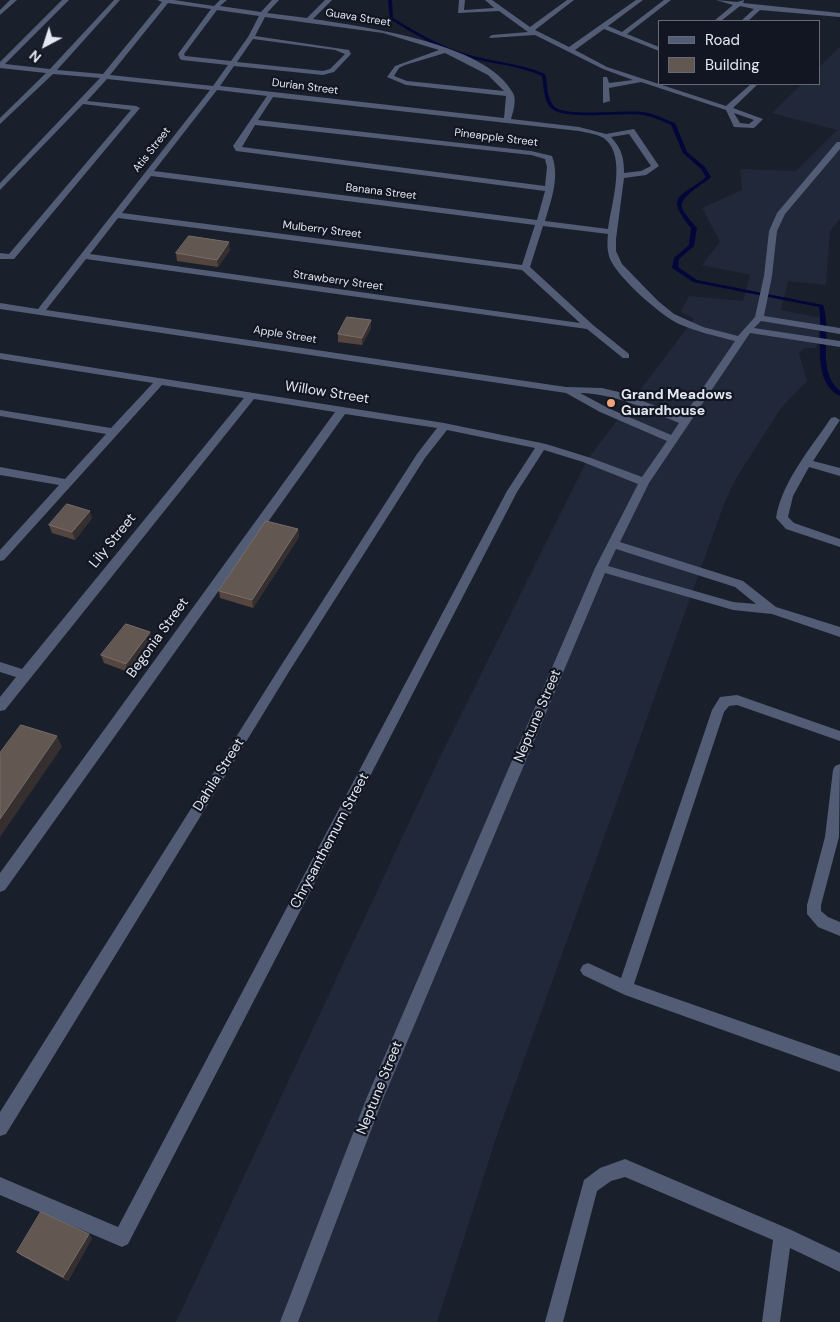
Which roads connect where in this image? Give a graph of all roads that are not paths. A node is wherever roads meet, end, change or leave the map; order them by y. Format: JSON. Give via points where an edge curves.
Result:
{"nodes":[{"id":1,"x":14,"y":0,"type":"edge"},
{"id":2,"x":66,"y":0,"type":"edge"},
{"id":3,"x":117,"y":0,"type":"edge"},
{"id":4,"x":164,"y":0,"type":"edge"},
{"id":5,"x":224,"y":0,"type":"edge"},
{"id":6,"x":276,"y":0,"type":"edge"},
{"id":7,"x":329,"y":0,"type":"edge"},
{"id":8,"x":462,"y":0,"type":"edge"},
{"id":9,"x":488,"y":0,"type":"edge"},
{"id":10,"x":640,"y":0,"type":"edge"},
{"id":11,"x":668,"y":0,"type":"edge"},
{"id":12,"x":719,"y":0,"type":"edge"},
{"id":13,"x":566,"y":1,"type":"edge"},
{"id":14,"x":741,"y":2,"type":"edge"},
{"id":15,"x":215,"y":8,"type":"junction"},
{"id":16,"x":759,"y":8,"type":"junction"},
{"id":17,"x":500,"y":9,"type":"junction"},
{"id":18,"x":0,"y":13,"type":"edge"},
{"id":19,"x":265,"y":15,"type":"junction"},
{"id":20,"x":840,"y":15,"type":"edge"},
{"id":21,"x":718,"y":20,"type":"edge"},
{"id":22,"x":745,"y":20,"type":"edge"},
{"id":23,"x":308,"y":21,"type":"junction"},
{"id":24,"x":605,"y":27,"type":"junction"},
{"id":25,"x":533,"y":31,"type":"junction"},
{"id":26,"x":623,"y":34,"type":"junction"},
{"id":27,"x":251,"y":37,"type":"junction"},
{"id":28,"x":492,"y":37,"type":"dead end"},
{"id":29,"x":658,"y":49,"type":"edge"},
{"id":30,"x":570,"y":50,"type":"junction"},
{"id":31,"x":444,"y":51,"type":"junction"},
{"id":32,"x":233,"y":62,"type":"junction"},
{"id":33,"x":0,"y":66,"type":"edge"},
{"id":34,"x":605,"y":68,"type":"junction"},
{"id":35,"x":52,"y":71,"type":"junction"},
{"id":36,"x":105,"y":77,"type":"junction"},
{"id":37,"x":641,"y":81,"type":"junction"},
{"id":38,"x":754,"y":85,"type":"edge"},
{"id":39,"x":606,"y":86,"type":"junction"},
{"id":40,"x":215,"y":88,"type":"junction"},
{"id":41,"x":510,"y":94,"type":"junction"},
{"id":42,"x":271,"y":95,"type":"junction"},
{"id":43,"x":606,"y":101,"type":"dead end"},
{"id":44,"x":80,"y":102,"type":"junction"},
{"id":45,"x":0,"y":122,"type":"edge"},
{"id":46,"x":252,"y":122,"type":"junction"},
{"id":47,"x":507,"y":122,"type":"junction"},
{"id":48,"x":607,"y":136,"type":"junction"},
{"id":49,"x":840,"y":144,"type":"edge"},
{"id":50,"x":148,"y":173,"type":"junction"},
{"id":51,"x":620,"y":176,"type":"junction"},
{"id":52,"x":0,"y":188,"type":"edge"},
{"id":53,"x":550,"y":189,"type":"junction"},
{"id":54,"x":116,"y":215,"type":"junction"},
{"id":55,"x":540,"y":223,"type":"junction"},
{"id":56,"x":612,"y":232,"type":"junction"},
{"id":57,"x":0,"y":256,"type":"edge"},
{"id":58,"x":84,"y":256,"type":"junction"},
{"id":59,"x":525,"y":268,"type":"junction"},
{"id":60,"x":0,"y":306,"type":"edge"},
{"id":61,"x":41,"y":310,"type":"junction"},
{"id":62,"x":760,"y":313,"type":"junction"},
{"id":63,"x":590,"y":327,"type":"junction"},
{"id":64,"x":840,"y":331,"type":"edge"},
{"id":65,"x":744,"y":334,"type":"junction"},
{"id":66,"x":840,"y":344,"type":"edge"},
{"id":67,"x":0,"y":356,"type":"edge"},
{"id":68,"x":626,"y":356,"type":"dead end"},
{"id":69,"x":160,"y":381,"type":"junction"},
{"id":70,"x":566,"y":390,"type":"junction"},
{"id":71,"x":251,"y":396,"type":"junction"},
{"id":72,"x":641,"y":404,"type":"junction"},
{"id":73,"x":342,"y":410,"type":"junction"},
{"id":74,"x":0,"y":413,"type":"edge"},
{"id":75,"x":626,"y":420,"type":"junction"},
{"id":76,"x":835,"y":420,"type":"dead end"},
{"id":77,"x":684,"y":421,"type":"junction"},
{"id":78,"x":444,"y":426,"type":"junction"},
{"id":79,"x":114,"y":432,"type":"junction"},
{"id":80,"x":672,"y":439,"type":"junction"},
{"id":81,"x":542,"y":446,"type":"junction"},
{"id":82,"x":807,"y":463,"type":"junction"},
{"id":83,"x":0,"y":471,"type":"edge"},
{"id":84,"x":840,"y":472,"type":"edge"},
{"id":85,"x":644,"y":482,"type":"junction"},
{"id":86,"x":69,"y":483,"type":"junction"},
{"id":87,"x":840,"y":543,"type":"edge"},
{"id":88,"x":6,"y":544,"type":"edge"},
{"id":89,"x":613,"y":544,"type":"junction"},
{"id":90,"x":0,"y":558,"type":"edge"},
{"id":91,"x":601,"y":568,"type":"junction"},
{"id":92,"x":772,"y":610,"type":"junction"},
{"id":93,"x":840,"y":632,"type":"edge"},
{"id":94,"x":0,"y":668,"type":"edge"},
{"id":95,"x":24,"y":675,"type":"junction"},
{"id":96,"x":0,"y":706,"type":"edge"},
{"id":97,"x":840,"y":736,"type":"edge"},
{"id":98,"x":840,"y":770,"type":"edge"},
{"id":99,"x":836,"y":839,"type":"edge"},
{"id":100,"x":0,"y":885,"type":"edge"},
{"id":101,"x":840,"y":929,"type":"edge"},
{"id":102,"x":588,"y":970,"type":"dead end"},
{"id":103,"x":625,"y":988,"type":"junction"},
{"id":104,"x":840,"y":1064,"type":"edge"},
{"id":105,"x":0,"y":1128,"type":"edge"},
{"id":106,"x":0,"y":1186,"type":"edge"},
{"id":107,"x":783,"y":1235,"type":"junction"},
{"id":108,"x":840,"y":1262,"type":"edge"},
{"id":109,"x":288,"y":1322,"type":"edge"},
{"id":110,"x":554,"y":1322,"type":"edge"},
{"id":111,"x":771,"y":1322,"type":"edge"}],
"edges":[{"from":1,"to":18,"type":"street"},
{"from":2,"to":33,"type":"street"},
{"from":3,"to":35,"type":"street"},
{"from":4,"to":15,"type":"street","name":"Guava Street"},
{"from":4,"to":36,"type":"street"},
{"from":5,"to":15,"type":"street"},
{"from":6,"to":19,"type":"street","name":"Atis Street","via":[[266,9]]},
{"from":7,"to":23,"type":"street"},
{"from":8,"to":17,"type":"street","via":[[460,12]]},
{"from":9,"to":17,"type":"street"},
{"from":10,"to":24,"type":"street"},
{"from":11,"to":26,"type":"street"},
{"from":12,"to":14,"type":"street"},
{"from":13,"to":25,"type":"street"},
{"from":14,"to":16,"type":"street"},
{"from":14,"to":21,"type":"street"},
{"from":15,"to":19,"type":"street","name":"Guava Street"},
{"from":15,"to":32,"type":"street","via":[[180,54],[182,58]]},
{"from":16,"to":20,"type":"street","via":[[827,17]]},
{"from":16,"to":22,"type":"street"},
{"from":17,"to":25,"type":"street"},
{"from":19,"to":23,"type":"street","name":"Guava Street"},
{"from":19,"to":27,"type":"street","name":"Atis Street"},
{"from":23,"to":31,"type":"street","name":"Guava Street","via":[[395,34]]},
{"from":24,"to":26,"type":"street"},
{"from":24,"to":30,"type":"street"},
{"from":25,"to":28,"type":"street"},
{"from":25,"to":30,"type":"street"},
{"from":26,"to":29,"type":"street"},
{"from":27,"to":32,"type":"street","name":"Atis Street"},
{"from":27,"to":32,"type":"street","via":[[334,48],[348,54],[328,72]]},
{"from":30,"to":34,"type":"street"},
{"from":31,"to":41,"type":"street","name":"Guava Street","via":[[490,72]]},
{"from":31,"to":41,"type":"street","via":[[403,64],[390,77],[406,83]]},
{"from":32,"to":40,"type":"street","name":"Atis Street"},
{"from":33,"to":35,"type":"street","name":"Durian Street"},
{"from":34,"to":37,"type":"street"},
{"from":34,"to":39,"type":"street"},
{"from":35,"to":36,"type":"street","name":"Durian Street"},
{"from":35,"to":45,"type":"street"},
{"from":36,"to":40,"type":"street","name":"Durian Street"},
{"from":36,"to":44,"type":"street"},
{"from":37,"to":38,"type":"street","via":[[728,108]]},
{"from":37,"to":39,"type":"street"},
{"from":39,"to":43,"type":"street"},
{"from":40,"to":42,"type":"street","name":"Durian Street"},
{"from":40,"to":50,"type":"street","name":"Atis Street"},
{"from":41,"to":47,"type":"street"},
{"from":42,"to":46,"type":"street"},
{"from":42,"to":47,"type":"street","name":"Durian Street"},
{"from":44,"to":52,"type":"street"},
{"from":44,"to":57,"type":"street","via":[[136,108],[11,257]]},
{"from":46,"to":53,"type":"street","name":"Pineapple Street","via":[[543,155],[552,164]]},
{"from":46,"to":53,"type":"street","via":[[237,146],[239,149]]},
{"from":47,"to":48,"type":"street","name":"Durian Street","via":[[579,129]]},
{"from":48,"to":51,"type":"street","via":[[618,148]]},
{"from":48,"to":51,"type":"street","via":[[631,131],[655,166],[639,174]]},
{"from":49,"to":62,"type":"street","via":[[781,213],[773,231]]},
{"from":50,"to":54,"type":"street","name":"Atis Street"},
{"from":50,"to":55,"type":"street","name":"Banana Street"},
{"from":51,"to":56,"type":"street"},
{"from":53,"to":55,"type":"street","name":"Pineapple Street"},
{"from":54,"to":58,"type":"street","name":"Atis Street"},
{"from":54,"to":59,"type":"street","name":"Mulberry Street"},
{"from":55,"to":56,"type":"street","name":"Banana Street"},
{"from":55,"to":59,"type":"street","name":"Pineapple Street"},
{"from":56,"to":65,"type":"street","via":[[612,252],[616,262],[663,310],[688,325]]},
{"from":58,"to":61,"type":"street","name":"Atis Street"},
{"from":58,"to":63,"type":"street","name":"Strawberry Street"},
{"from":59,"to":63,"type":"street"},
{"from":60,"to":61,"type":"street","name":"Apple Street"},
{"from":61,"to":70,"type":"street","name":"Apple Street"},
{"from":62,"to":64,"type":"street"},
{"from":62,"to":65,"type":"street","name":"Neptune Street"},
{"from":63,"to":68,"type":"street"},
{"from":65,"to":66,"type":"street"},
{"from":65,"to":77,"type":"street","name":"Neptune Street"},
{"from":67,"to":69,"type":"street","name":"Willow Street"},
{"from":69,"to":71,"type":"street","name":"Willow Street"},
{"from":69,"to":79,"type":"street"},
{"from":70,"to":72,"type":"street","name":"Apple Street","via":[[602,391]]},
{"from":70,"to":75,"type":"street","name":"Apple Street"},
{"from":71,"to":73,"type":"street","name":"Willow Street"},
{"from":71,"to":95,"type":"street","name":"Lily Street"},
{"from":72,"to":75,"type":"street"},
{"from":72,"to":77,"type":"street","name":"Apple Street"},
{"from":73,"to":78,"type":"street","name":"Willow Street"},
{"from":73,"to":100,"type":"street","name":"Begonia Street"},
{"from":74,"to":79,"type":"street"},
{"from":75,"to":80,"type":"street","name":"Apple Street"},
{"from":76,"to":82,"type":"street"},
{"from":77,"to":80,"type":"street","name":"Neptune Street"},
{"from":78,"to":81,"type":"street","name":"Willow Street"},
{"from":78,"to":105,"type":"street","name":"Dahila Street","via":[[421,456],[286,667]]},
{"from":79,"to":86,"type":"street"},
{"from":80,"to":85,"type":"street","name":"Neptune Street"},
{"from":81,"to":85,"type":"street","name":"Willow Street"},
{"from":81,"to":106,"type":"street","name":"Chrysanthemum Street","via":[[512,491],[122,1238]]},
{"from":82,"to":84,"type":"street"},
{"from":82,"to":87,"type":"street","via":[[782,509],[782,518],[790,526]]},
{"from":83,"to":86,"type":"street"},
{"from":85,"to":89,"type":"street","name":"Neptune Street"},
{"from":86,"to":88,"type":"street"},
{"from":88,"to":90,"type":"street"},
{"from":89,"to":91,"type":"street","name":"Neptune Street"},
{"from":89,"to":92,"type":"street","via":[[739,584]]},
{"from":91,"to":92,"type":"street","via":[[733,606]]},
{"from":91,"to":109,"type":"street","name":"Neptune Street","via":[[373,1104]]},
{"from":92,"to":93,"type":"street"},
{"from":94,"to":95,"type":"street"},
{"from":95,"to":96,"type":"street","name":"Lily Street"},
{"from":97,"to":103,"type":"street","via":[[738,700],[724,701],[718,710]]},
{"from":98,"to":99,"type":"street"},
{"from":99,"to":101,"type":"street","via":[[814,905],[814,914]]},
{"from":102,"to":103,"type":"street"},
{"from":103,"to":104,"type":"street"},
{"from":107,"to":108,"type":"street"},
{"from":107,"to":110,"type":"street","via":[[625,1168],[606,1174],[590,1186]]},
{"from":107,"to":111,"type":"street"}]}
